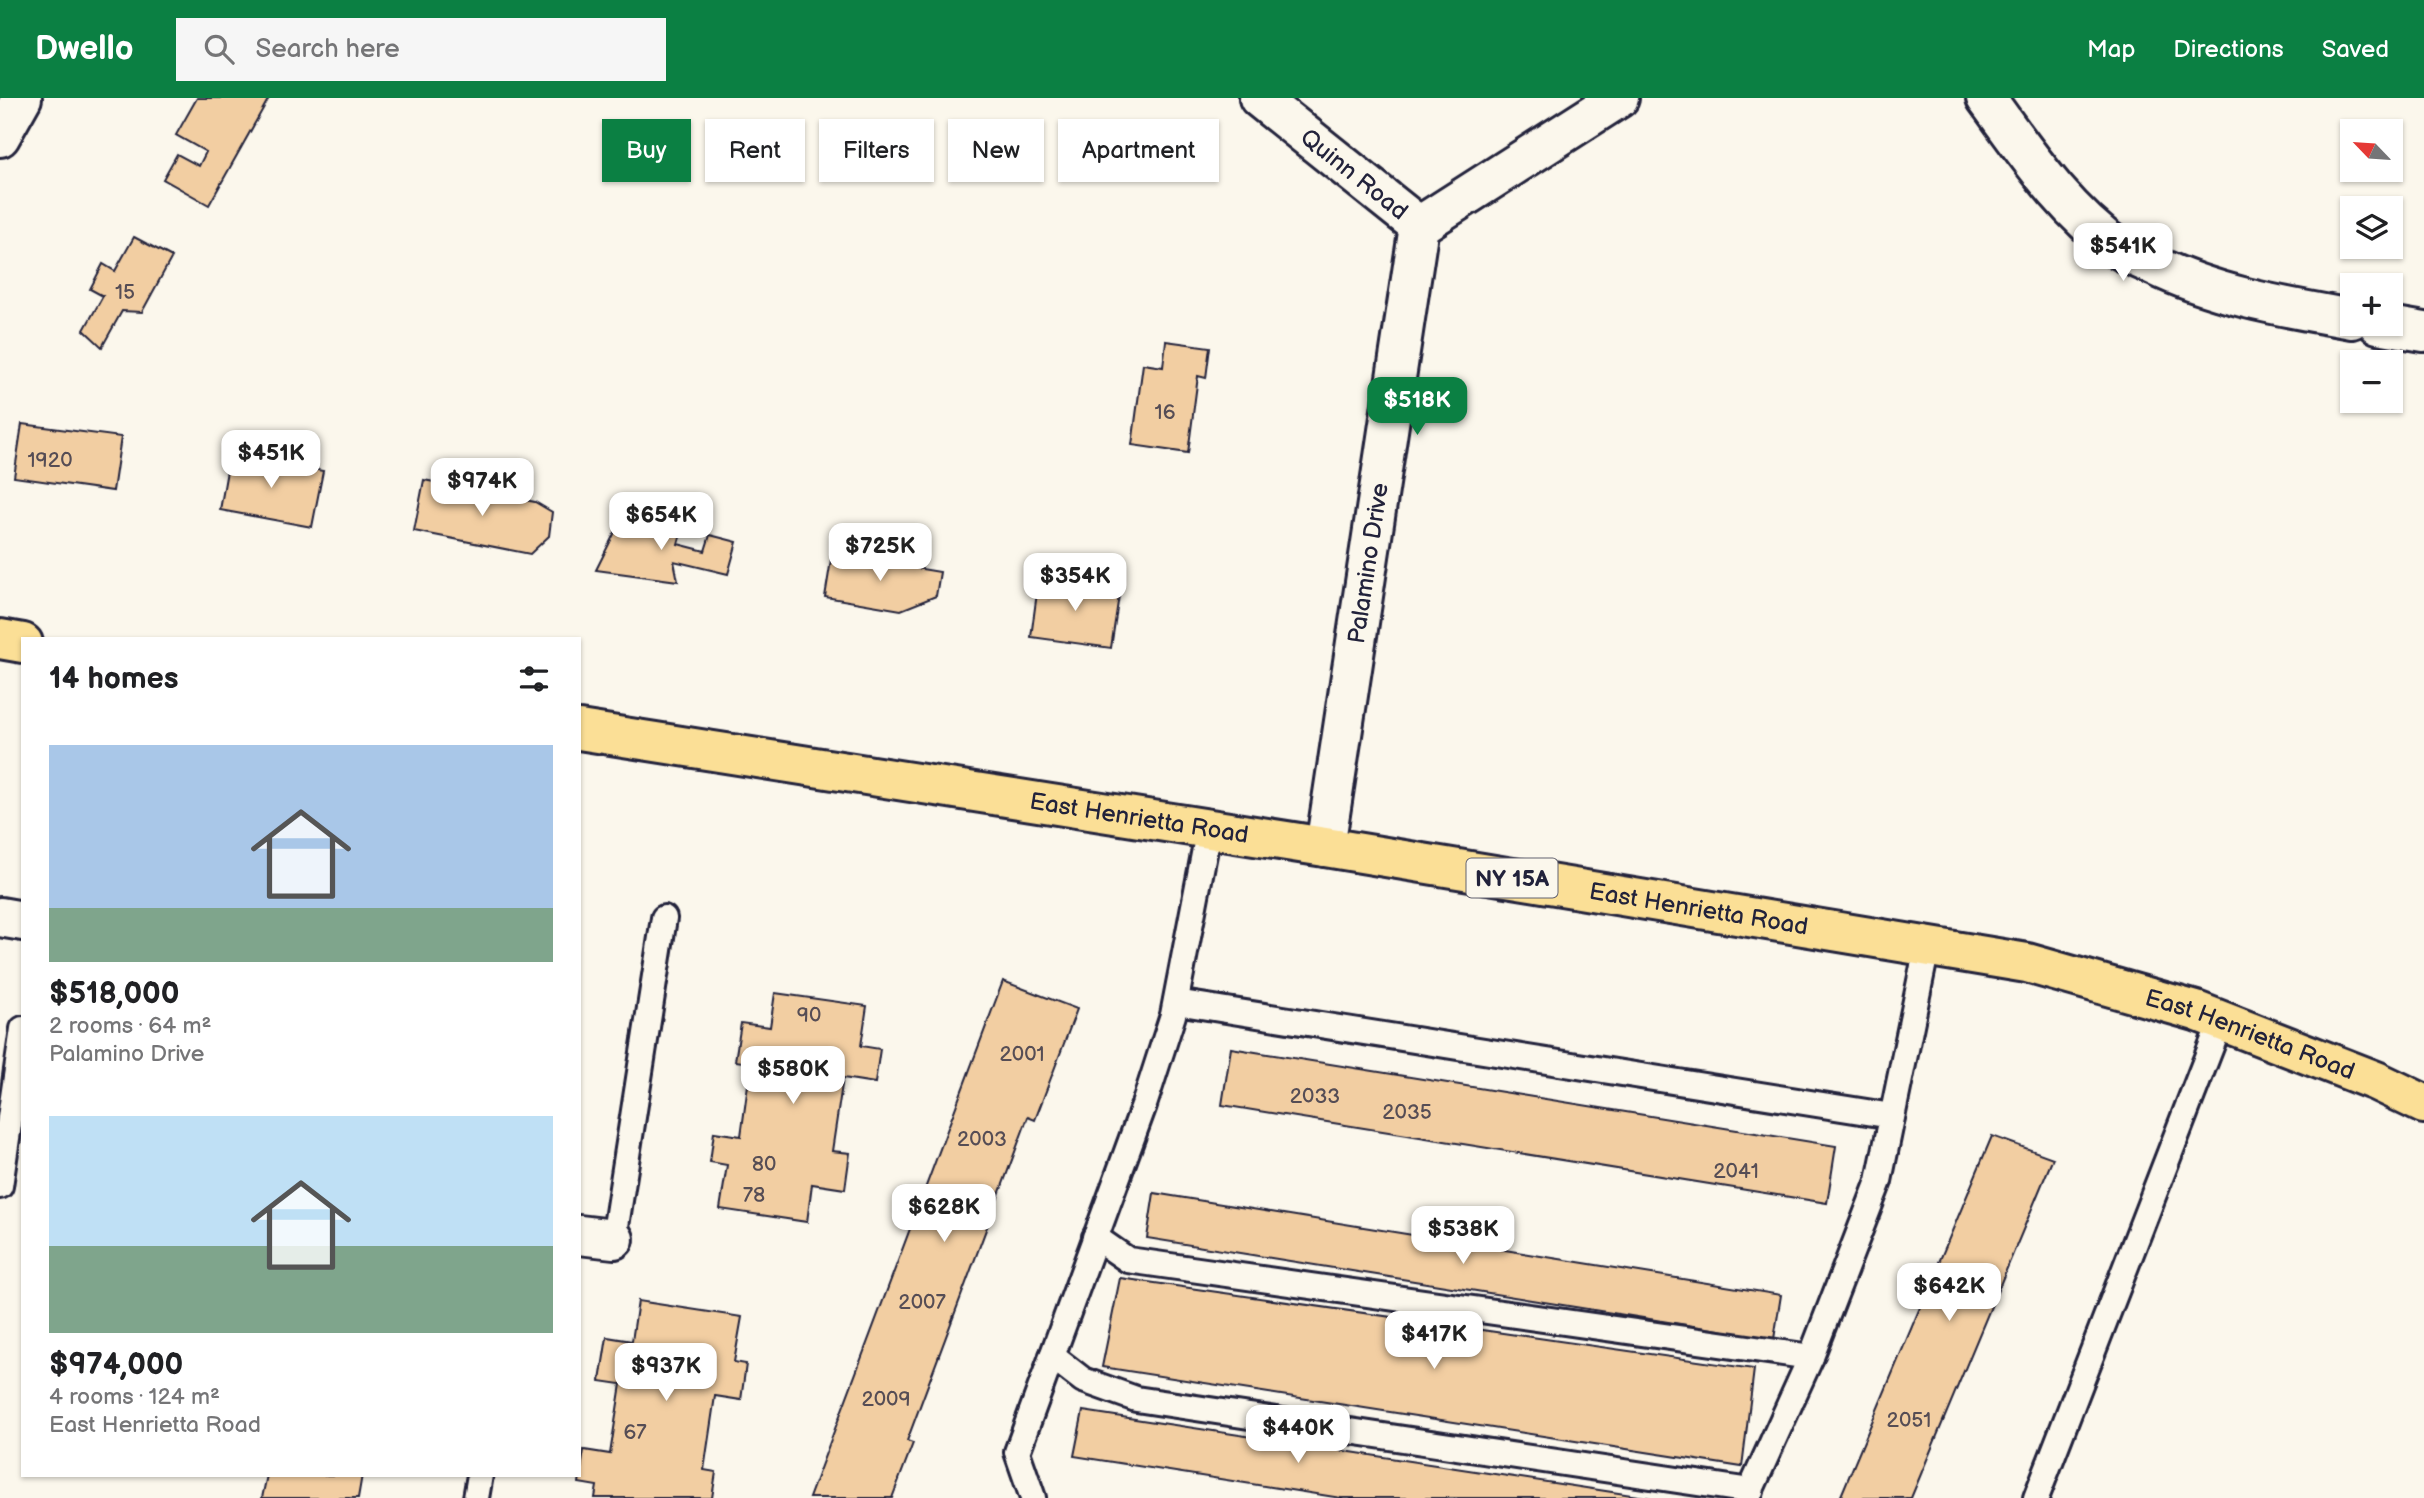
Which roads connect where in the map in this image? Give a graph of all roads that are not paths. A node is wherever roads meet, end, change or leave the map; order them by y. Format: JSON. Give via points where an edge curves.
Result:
{"nodes":[{"id":1,"x":22,"y":98,"type":"edge"},
{"id":2,"x":1259,"y":98,"type":"edge"},
{"id":3,"x":1619,"y":98,"type":"edge"},
{"id":4,"x":1986,"y":98,"type":"edge"},
{"id":5,"x":0,"y":137,"type":"edge"},
{"id":6,"x":1419,"y":226,"type":"junction"},
{"id":7,"x":2340,"y":317,"type":"edge"},
{"id":8,"x":2403,"y":328,"type":"edge"},
{"id":9,"x":2424,"y":332,"type":"edge"},
{"id":10,"x":0,"y":639,"type":"edge"},
{"id":11,"x":21,"y":643,"type":"edge"},
{"id":12,"x":581,"y":730,"type":"edge"},
{"id":13,"x":1209,"y":828,"type":"junction"},
{"id":14,"x":1325,"y":847,"type":"junction"},
{"id":15,"x":0,"y":917,"type":"edge"},
{"id":16,"x":664,"y":918,"type":"dead end"},
{"id":17,"x":21,"y":920,"type":"edge"},
{"id":18,"x":1927,"y":947,"type":"junction"},
{"id":19,"x":1176,"y":1002,"type":"junction"},
{"id":20,"x":2221,"y":1021,"type":"junction"},
{"id":21,"x":21,"y":1043,"type":"edge"},
{"id":22,"x":2424,"y":1104,"type":"edge"},
{"id":23,"x":1892,"y":1116,"type":"junction"},
{"id":24,"x":0,"y":1186,"type":"edge"},
{"id":25,"x":597,"y":1237,"type":"edge"},
{"id":26,"x":1095,"y":1237,"type":"junction"},
{"id":27,"x":1052,"y":1356,"type":"junction"},
{"id":28,"x":1811,"y":1357,"type":"junction"},
{"id":29,"x":480,"y":1477,"type":"edge"},
{"id":30,"x":1749,"y":1494,"type":"edge"},
{"id":31,"x":477,"y":1498,"type":"edge"},
{"id":32,"x":1033,"y":1498,"type":"edge"},
{"id":33,"x":2036,"y":1498,"type":"edge"}],
"edges":[{"from":1,"to":5,"type":"street"},
{"from":2,"to":6,"type":"street","name":"Quinn Road"},
{"from":3,"to":6,"type":"street"},
{"from":4,"to":7,"type":"street","via":[[2072,208],[2120,249],[2181,279],[2259,302]]},
{"from":6,"to":14,"type":"street","name":"Palamino Drive"},
{"from":8,"to":9,"type":"street"},
{"from":10,"to":11,"type":"main road"},
{"from":12,"to":13,"type":"main road","name":"East Henrietta Road","number":"NY 15A"},
{"from":13,"to":14,"type":"main road","name":"East Henrietta Road","number":"NY 15A"},
{"from":13,"to":19,"type":"lane"},
{"from":14,"to":18,"type":"main road","name":"East Henrietta Road","number":"NY 15A"},
{"from":15,"to":17,"type":"street"},
{"from":16,"to":25,"type":"lane"},
{"from":18,"to":20,"type":"main road","name":"East Henrietta Road","number":"NY 15A","via":[[2027,963]]},
{"from":18,"to":23,"type":"lane"},
{"from":19,"to":23,"type":"lane"},
{"from":19,"to":26,"type":"lane"},
{"from":20,"to":22,"type":"main road","name":"East Henrietta Road","number":"NY 15A"},
{"from":20,"to":33,"type":"lane"},
{"from":21,"to":24,"type":"lane"},
{"from":23,"to":28,"type":"lane","via":[[1879,1181]]},
{"from":26,"to":27,"type":"lane"},
{"from":26,"to":28,"type":"lane","via":[[1128,1260]]},
{"from":27,"to":30,"type":"lane","via":[[1083,1380],[1136,1399]]},
{"from":27,"to":32,"type":"lane","via":[[1017,1452]]},
{"from":28,"to":30,"type":"lane"},
{"from":29,"to":31,"type":"lane"}]}
